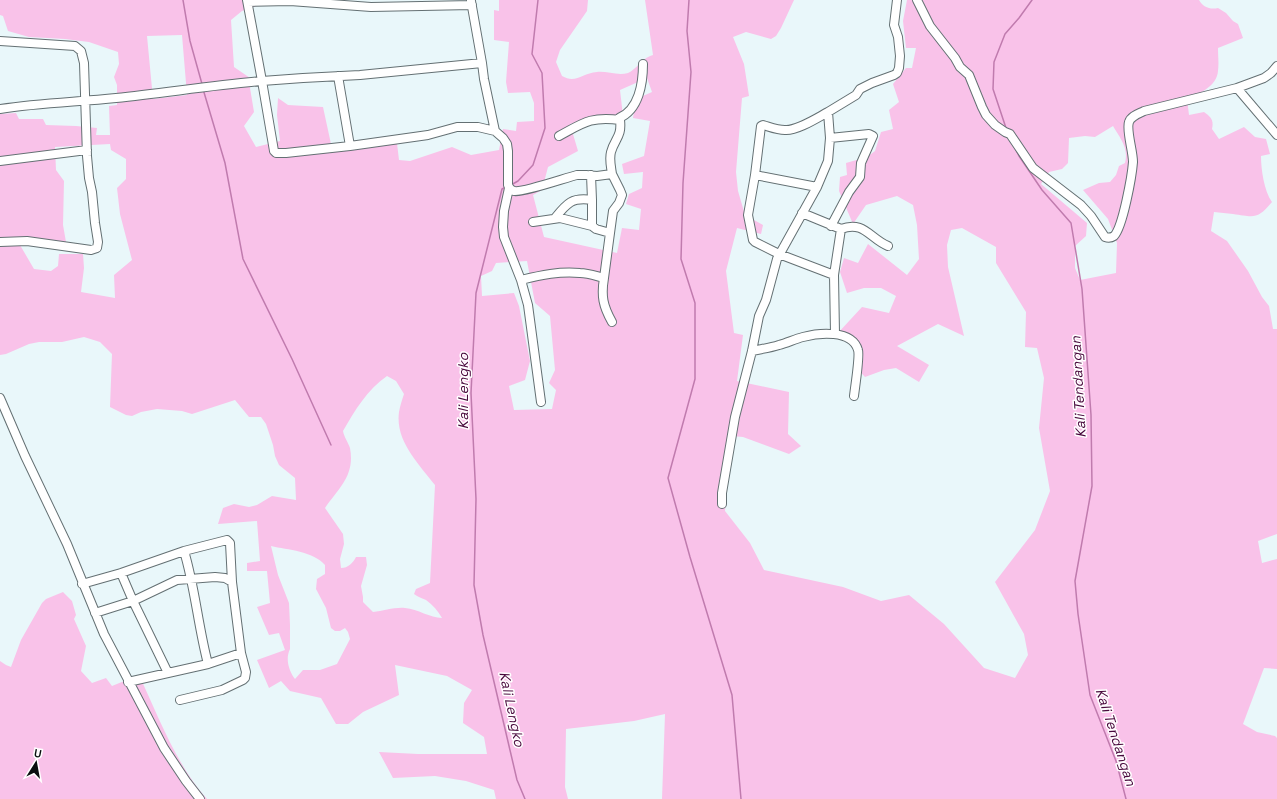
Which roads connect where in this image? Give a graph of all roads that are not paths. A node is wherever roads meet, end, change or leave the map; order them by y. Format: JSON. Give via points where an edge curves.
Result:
{"nodes":[{"id":1,"x":897,"y":0,"type":"edge"},
{"id":2,"x":917,"y":0,"type":"edge"},
{"id":3,"x":248,"y":1,"type":"edge"},
{"id":4,"x":471,"y":3,"type":"edge"},
{"id":5,"x":0,"y":41,"type":"edge"},
{"id":6,"x":482,"y":63,"type":"junction"},
{"id":7,"x":643,"y":64,"type":"dead end"},
{"id":8,"x":1277,"y":66,"type":"edge"},
{"id":9,"x":338,"y":76,"type":"junction"},
{"id":10,"x":262,"y":81,"type":"junction"},
{"id":11,"x":1237,"y":88,"type":"junction"},
{"id":12,"x":84,"y":100,"type":"junction"},
{"id":13,"x":0,"y":109,"type":"edge"},
{"id":14,"x":828,"y":112,"type":"junction"},
{"id":15,"x":620,"y":120,"type":"junction"},
{"id":16,"x":495,"y":131,"type":"junction"},
{"id":17,"x":1277,"y":135,"type":"edge"},
{"id":18,"x":559,"y":136,"type":"dead end"},
{"id":19,"x":830,"y":138,"type":"junction"},
{"id":20,"x":350,"y":146,"type":"junction"},
{"id":21,"x":87,"y":150,"type":"junction"},
{"id":22,"x":0,"y":161,"type":"edge"},
{"id":23,"x":612,"y":174,"type":"junction"},
{"id":24,"x":591,"y":175,"type":"junction"},
{"id":25,"x":755,"y":175,"type":"junction"},
{"id":26,"x":508,"y":186,"type":"junction"},
{"id":27,"x":817,"y":187,"type":"junction"},
{"id":28,"x":592,"y":200,"type":"junction"},
{"id":29,"x":802,"y":213,"type":"junction"},
{"id":30,"x":556,"y":218,"type":"junction"},
{"id":31,"x":533,"y":222,"type":"dead end"},
{"id":32,"x":592,"y":226,"type":"junction"},
{"id":33,"x":831,"y":226,"type":"junction"},
{"id":34,"x":841,"y":229,"type":"junction"},
{"id":35,"x":610,"y":233,"type":"junction"},
{"id":36,"x":0,"y":242,"type":"edge"},
{"id":37,"x":888,"y":246,"type":"dead end"},
{"id":38,"x":779,"y":254,"type":"junction"},
{"id":39,"x":834,"y":275,"type":"junction"},
{"id":40,"x":604,"y":278,"type":"junction"},
{"id":41,"x":521,"y":280,"type":"junction"},
{"id":42,"x":612,"y":322,"type":"dead end"},
{"id":43,"x":835,"y":334,"type":"junction"},
{"id":44,"x":752,"y":351,"type":"junction"},
{"id":45,"x":854,"y":396,"type":"dead end"},
{"id":46,"x":0,"y":398,"type":"edge"},
{"id":47,"x":541,"y":402,"type":"dead end"},
{"id":48,"x":722,"y":504,"type":"dead end"},
{"id":49,"x":184,"y":551,"type":"junction"},
{"id":50,"x":121,"y":573,"type":"junction"},
{"id":51,"x":191,"y":578,"type":"junction"},
{"id":52,"x":232,"y":582,"type":"junction"},
{"id":53,"x":82,"y":584,"type":"junction"},
{"id":54,"x":133,"y":601,"type":"junction"},
{"id":55,"x":95,"y":613,"type":"junction"},
{"id":56,"x":242,"y":653,"type":"junction"},
{"id":57,"x":208,"y":664,"type":"junction"},
{"id":58,"x":168,"y":673,"type":"junction"},
{"id":59,"x":128,"y":682,"type":"junction"},
{"id":60,"x":180,"y":700,"type":"dead end"},
{"id":61,"x":200,"y":799,"type":"edge"}],
"edges":[{"from":1,"to":14,"type":"street","via":[[894,25],[900,56],[897,73],[860,89]]},
{"from":2,"to":11,"type":"street","via":[[930,26],[960,67],[969,75],[986,115],[995,125],[1008,133],[1033,168],[1081,205],[1105,237],[1111,237],[1118,229],[1132,175],[1128,124],[1132,117],[1144,111]]},
{"from":3,"to":4,"type":"street","via":[[290,1],[371,7]]},
{"from":3,"to":10,"type":"street"},
{"from":4,"to":6,"type":"street"},
{"from":5,"to":12,"type":"street","via":[[71,46],[81,50]]},
{"from":6,"to":9,"type":"street"},
{"from":6,"to":16,"type":"street"},
{"from":7,"to":15,"type":"street","via":[[638,96]]},
{"from":8,"to":11,"type":"street","via":[[1264,78]]},
{"from":9,"to":10,"type":"street"},
{"from":9,"to":20,"type":"street"},
{"from":10,"to":12,"type":"street"},
{"from":10,"to":20,"type":"street","via":[[274,152],[286,154]]},
{"from":11,"to":17,"type":"street"},
{"from":12,"to":13,"type":"street"},
{"from":12,"to":21,"type":"street"},
{"from":14,"to":19,"type":"street"},
{"from":14,"to":25,"type":"street","via":[[788,130],[762,125]]},
{"from":15,"to":18,"type":"street","via":[[587,121]]},
{"from":15,"to":23,"type":"street","via":[[620,134],[610,153]]},
{"from":16,"to":20,"type":"street","via":[[478,127],[458,128]]},
{"from":16,"to":26,"type":"street","via":[[507,144]]},
{"from":19,"to":27,"type":"street","via":[[828,161]]},
{"from":19,"to":33,"type":"street","via":[[869,134],[873,136],[862,162],[860,176]]},
{"from":21,"to":22,"type":"street"},
{"from":21,"to":36,"type":"street","via":[[97,248],[76,249],[27,240]]},
{"from":23,"to":24,"type":"street"},
{"from":23,"to":35,"type":"street","via":[[622,195],[620,203],[613,211]]},
{"from":24,"to":26,"type":"street","via":[[568,177],[523,191],[513,191]]},
{"from":24,"to":28,"type":"street"},
{"from":25,"to":27,"type":"street"},
{"from":25,"to":38,"type":"street","via":[[748,215],[753,240]]},
{"from":26,"to":41,"type":"street","via":[[504,211],[504,237]]},
{"from":27,"to":29,"type":"street"},
{"from":28,"to":30,"type":"street","via":[[571,201]]},
{"from":28,"to":32,"type":"street"},
{"from":29,"to":33,"type":"street"},
{"from":29,"to":38,"type":"street"},
{"from":30,"to":31,"type":"street"},
{"from":30,"to":32,"type":"street"},
{"from":32,"to":35,"type":"street"},
{"from":33,"to":34,"type":"street"},
{"from":34,"to":37,"type":"street","via":[[859,227]]},
{"from":34,"to":39,"type":"street"},
{"from":35,"to":40,"type":"street"},
{"from":38,"to":39,"type":"street"},
{"from":38,"to":44,"type":"street","via":[[759,316]]},
{"from":39,"to":43,"type":"street"},
{"from":40,"to":41,"type":"street","via":[[565,272]]},
{"from":40,"to":42,"type":"street","via":[[603,301]]},
{"from":41,"to":47,"type":"street","via":[[528,304]]},
{"from":43,"to":44,"type":"street","via":[[802,337]]},
{"from":43,"to":45,"type":"street","via":[[850,340],[859,351]]},
{"from":44,"to":48,"type":"street","via":[[735,417]]},
{"from":46,"to":53,"type":"street","via":[[67,544]]},
{"from":49,"to":50,"type":"street"},
{"from":49,"to":51,"type":"street"},
{"from":49,"to":52,"type":"street","via":[[229,541]]},
{"from":50,"to":53,"type":"street"},
{"from":50,"to":54,"type":"street"},
{"from":51,"to":52,"type":"street","via":[[221,577]]},
{"from":51,"to":54,"type":"street","via":[[176,580]]},
{"from":51,"to":57,"type":"street"},
{"from":52,"to":56,"type":"street"},
{"from":53,"to":55,"type":"street"},
{"from":54,"to":55,"type":"street"},
{"from":54,"to":58,"type":"street"},
{"from":55,"to":59,"type":"street"},
{"from":56,"to":57,"type":"street"},
{"from":56,"to":60,"type":"street","via":[[246,672],[243,680],[222,690]]},
{"from":57,"to":58,"type":"street"},
{"from":58,"to":59,"type":"street"},
{"from":59,"to":61,"type":"street","via":[[164,748]]}]}
